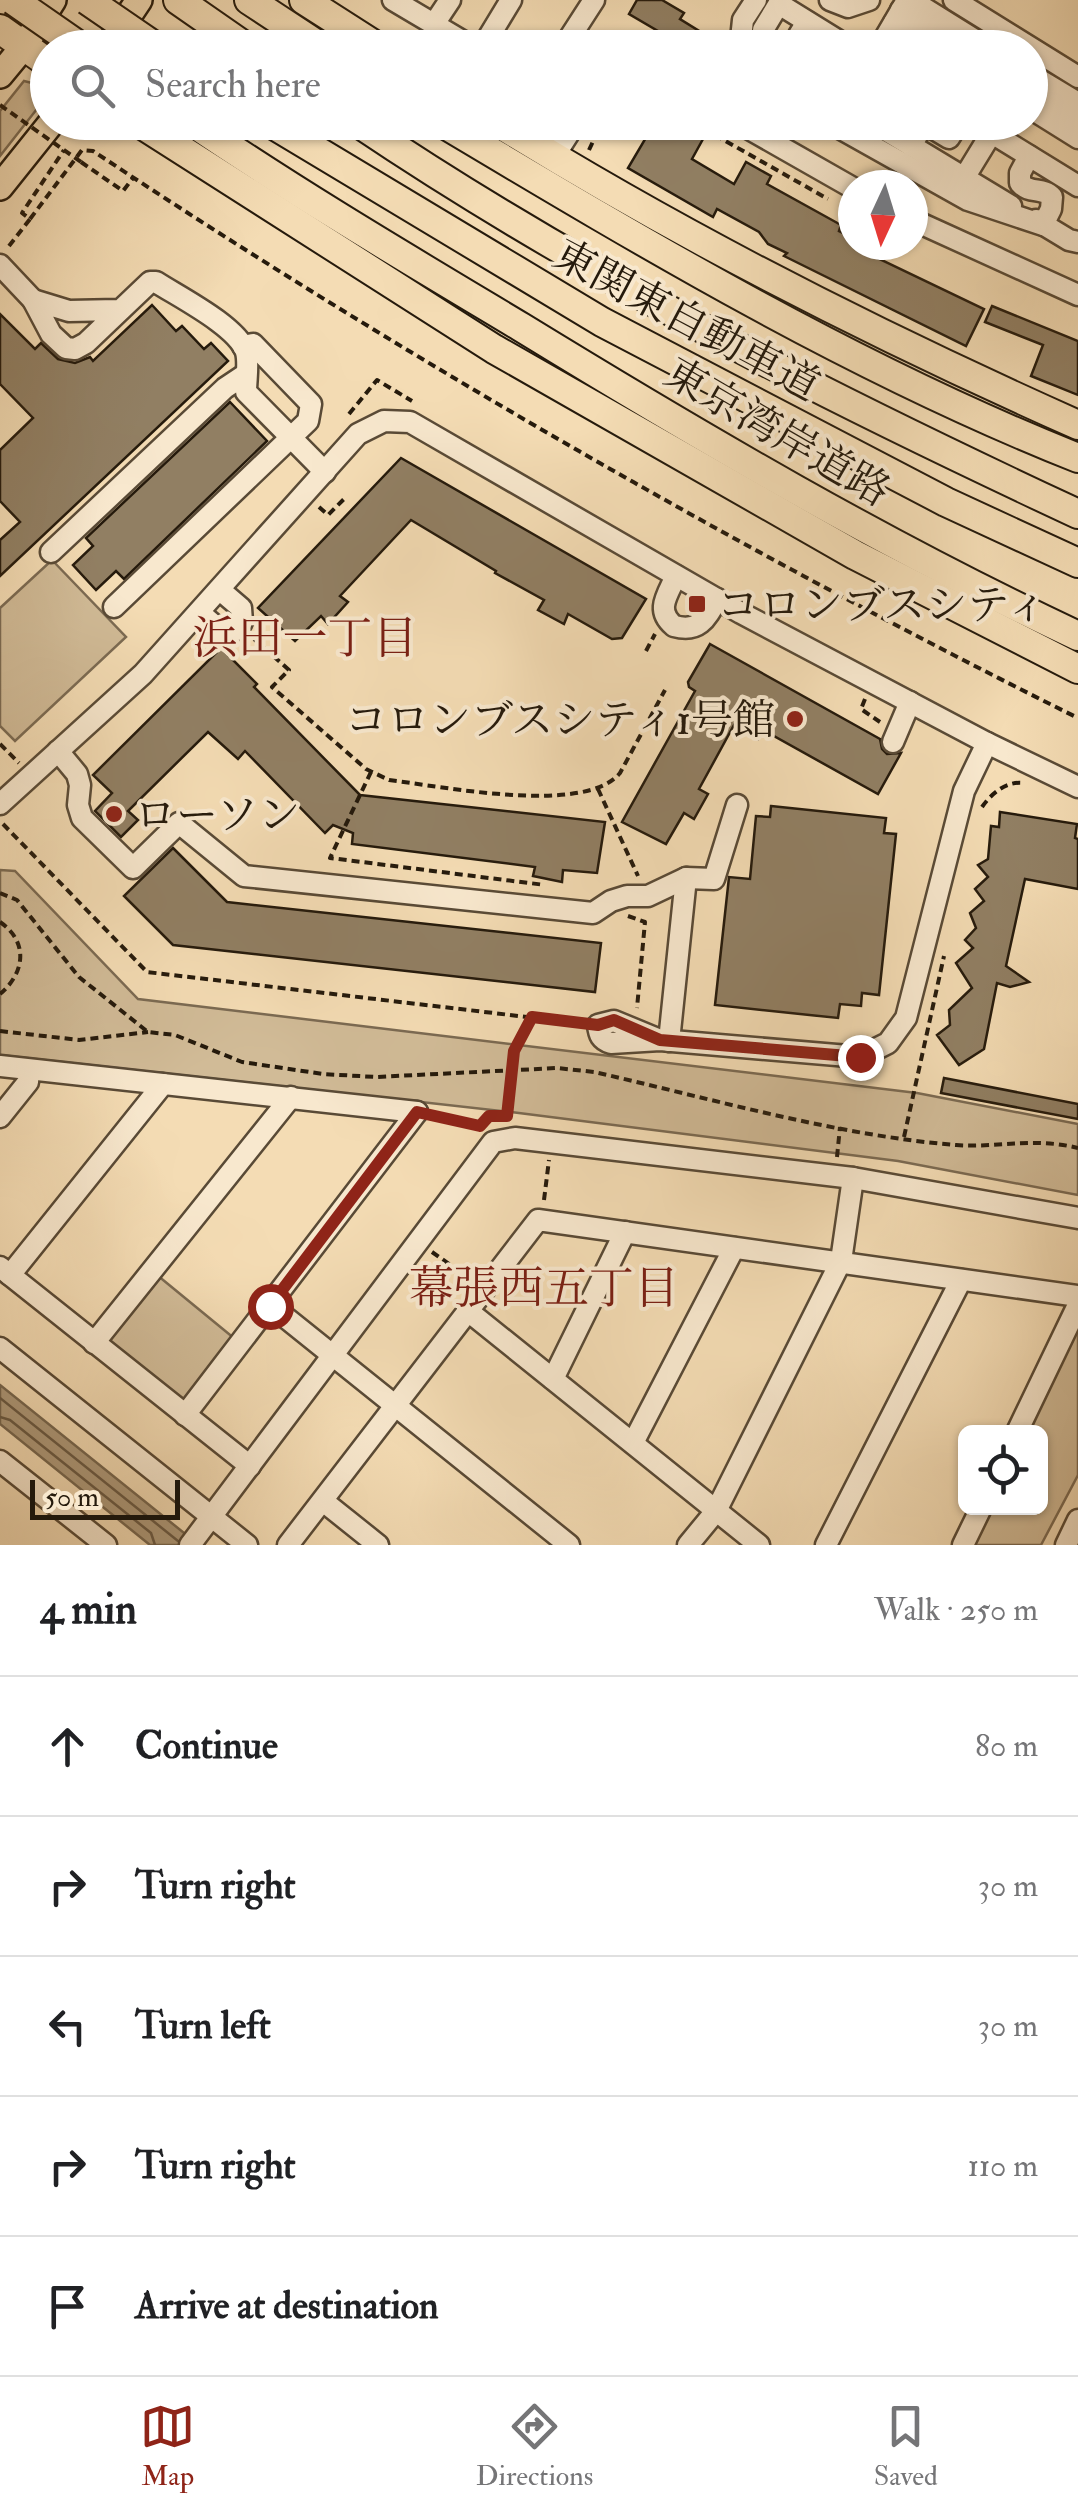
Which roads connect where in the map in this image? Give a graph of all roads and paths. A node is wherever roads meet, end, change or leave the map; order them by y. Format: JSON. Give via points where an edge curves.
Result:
{"nodes":[{"id":1,"x":13,"y":0,"type":"edge"},
{"id":2,"x":53,"y":0,"type":"edge"},
{"id":3,"x":87,"y":0,"type":"edge"},
{"id":4,"x":139,"y":0,"type":"edge"},
{"id":5,"x":178,"y":0,"type":"edge"},
{"id":6,"x":249,"y":0,"type":"edge"},
{"id":7,"x":304,"y":0,"type":"edge"},
{"id":8,"x":450,"y":0,"type":"edge"},
{"id":9,"x":511,"y":0,"type":"edge"},
{"id":10,"x":594,"y":0,"type":"edge"},
{"id":11,"x":756,"y":0,"type":"edge"},
{"id":12,"x":830,"y":0,"type":"edge"},
{"id":13,"x":869,"y":0,"type":"edge"},
{"id":14,"x":954,"y":0,"type":"edge"},
{"id":15,"x":780,"y":2,"type":"edge"},
{"id":16,"x":403,"y":3,"type":"edge"},
{"id":17,"x":903,"y":8,"type":"edge"},
{"id":18,"x":807,"y":22,"type":"junction"},
{"id":19,"x":434,"y":24,"type":"junction"},
{"id":20,"x":0,"y":30,"type":"edge"},
{"id":21,"x":34,"y":30,"type":"edge"},
{"id":22,"x":56,"y":30,"type":"edge"},
{"id":23,"x":119,"y":30,"type":"edge"},
{"id":24,"x":131,"y":30,"type":"edge"},
{"id":25,"x":220,"y":30,"type":"edge"},
{"id":26,"x":295,"y":30,"type":"edge"},
{"id":27,"x":350,"y":30,"type":"edge"},
{"id":28,"x":444,"y":30,"type":"edge"},
{"id":29,"x":493,"y":30,"type":"edge"},
{"id":30,"x":575,"y":30,"type":"edge"},
{"id":31,"x":742,"y":30,"type":"edge"},
{"id":32,"x":763,"y":30,"type":"edge"},
{"id":33,"x":803,"y":30,"type":"edge"},
{"id":34,"x":820,"y":30,"type":"edge"},
{"id":35,"x":890,"y":30,"type":"edge"},
{"id":36,"x":920,"y":30,"type":"edge"},
{"id":37,"x":935,"y":30,"type":"edge"},
{"id":38,"x":950,"y":30,"type":"edge"},
{"id":39,"x":991,"y":30,"type":"edge"},
{"id":40,"x":30,"y":36,"type":"edge"},
{"id":41,"x":24,"y":46,"type":"junction"},
{"id":42,"x":30,"y":50,"type":"edge"},
{"id":43,"x":1048,"y":69,"type":"edge"},
{"id":44,"x":0,"y":75,"type":"edge"},
{"id":45,"x":1048,"y":77,"type":"edge"},
{"id":46,"x":1078,"y":77,"type":"edge"},
{"id":47,"x":1048,"y":101,"type":"edge"},
{"id":48,"x":1078,"y":103,"type":"edge"},
{"id":49,"x":0,"y":105,"type":"edge"},
{"id":50,"x":1048,"y":119,"type":"edge"},
{"id":51,"x":1078,"y":120,"type":"edge"},
{"id":52,"x":30,"y":126,"type":"edge"},
{"id":53,"x":1078,"y":138,"type":"edge"},
{"id":54,"x":38,"y":140,"type":"edge"},
{"id":55,"x":50,"y":140,"type":"edge"},
{"id":56,"x":166,"y":140,"type":"edge"},
{"id":57,"x":220,"y":140,"type":"edge"},
{"id":58,"x":300,"y":140,"type":"edge"},
{"id":59,"x":383,"y":140,"type":"edge"},
{"id":60,"x":471,"y":140,"type":"edge"},
{"id":61,"x":524,"y":140,"type":"edge"},
{"id":62,"x":564,"y":140,"type":"edge"},
{"id":63,"x":729,"y":140,"type":"edge"},
{"id":64,"x":764,"y":140,"type":"edge"},
{"id":65,"x":861,"y":140,"type":"edge"},
{"id":66,"x":901,"y":140,"type":"edge"},
{"id":67,"x":914,"y":140,"type":"edge"},
{"id":68,"x":981,"y":140,"type":"edge"},
{"id":69,"x":1007,"y":140,"type":"edge"},
{"id":70,"x":911,"y":146,"type":"junction"},
{"id":71,"x":64,"y":150,"type":"junction"},
{"id":72,"x":1029,"y":156,"type":"junction"},
{"id":73,"x":553,"y":158,"type":"junction"},
{"id":74,"x":133,"y":178,"type":"junction"},
{"id":75,"x":964,"y":178,"type":"junction"},
{"id":76,"x":1078,"y":186,"type":"edge"},
{"id":77,"x":0,"y":187,"type":"edge"},
{"id":78,"x":838,"y":191,"type":"edge"},
{"id":79,"x":838,"y":192,"type":"edge"},
{"id":80,"x":30,"y":219,"type":"junction"},
{"id":81,"x":1044,"y":225,"type":"junction"},
{"id":82,"x":928,"y":227,"type":"edge"},
{"id":83,"x":1076,"y":238,"type":"edge"},
{"id":84,"x":2,"y":259,"type":"edge"},
{"id":85,"x":1078,"y":296,"type":"edge"},
{"id":86,"x":34,"y":300,"type":"junction"},
{"id":87,"x":118,"y":310,"type":"junction"},
{"id":88,"x":242,"y":346,"type":"junction"},
{"id":89,"x":246,"y":374,"type":"junction"},
{"id":90,"x":1078,"y":425,"type":"edge"},
{"id":91,"x":290,"y":438,"type":"junction"},
{"id":92,"x":1078,"y":458,"type":"edge"},
{"id":93,"x":325,"y":472,"type":"junction"},
{"id":94,"x":344,"y":500,"type":"dead end"},
{"id":95,"x":319,"y":507,"type":"dead end"},
{"id":96,"x":1078,"y":514,"type":"edge"},
{"id":97,"x":51,"y":552,"type":"dead end"},
{"id":98,"x":1078,"y":564,"type":"edge"},
{"id":99,"x":676,"y":576,"type":"junction"},
{"id":100,"x":220,"y":590,"type":"junction"},
{"id":101,"x":717,"y":599,"type":"junction"},
{"id":102,"x":114,"y":607,"type":"dead end"},
{"id":103,"x":200,"y":613,"type":"junction"},
{"id":104,"x":239,"y":626,"type":"junction"},
{"id":105,"x":1078,"y":636,"type":"edge"},
{"id":106,"x":1078,"y":669,"type":"edge"},
{"id":107,"x":665,"y":690,"type":"dead end"},
{"id":108,"x":865,"y":699,"type":"dead end"},
{"id":109,"x":910,"y":702,"type":"junction"},
{"id":110,"x":1078,"y":718,"type":"edge"},
{"id":111,"x":884,"y":736,"type":"joint"},
{"id":112,"x":987,"y":743,"type":"junction"},
{"id":113,"x":0,"y":744,"type":"edge"},
{"id":114,"x":58,"y":751,"type":"junction"},
{"id":115,"x":19,"y":763,"type":"dead end"},
{"id":116,"x":370,"y":772,"type":"junction"},
{"id":117,"x":1026,"y":784,"type":"dead end"},
{"id":118,"x":1078,"y":787,"type":"edge"},
{"id":119,"x":598,"y":789,"type":"junction"},
{"id":120,"x":0,"y":804,"type":"edge"},
{"id":121,"x":738,"y":805,"type":"dead end"},
{"id":122,"x":976,"y":816,"type":"dead end"},
{"id":123,"x":0,"y":821,"type":"edge"},
{"id":124,"x":686,"y":878,"type":"junction"},
{"id":125,"x":546,"y":885,"type":"dead end"},
{"id":126,"x":0,"y":893,"type":"edge"},
{"id":127,"x":648,"y":896,"type":"junction"},
{"id":128,"x":624,"y":912,"type":"dead end"},
{"id":129,"x":0,"y":922,"type":"edge"},
{"id":130,"x":945,"y":952,"type":"dead end"},
{"id":131,"x":0,"y":994,"type":"edge"},
{"id":132,"x":532,"y":1017,"type":"junction"},
{"id":133,"x":636,"y":1018,"type":"dead end"},
{"id":134,"x":598,"y":1025,"type":"joint"},
{"id":135,"x":0,"y":1030,"type":"edge"},
{"id":136,"x":148,"y":1032,"type":"junction"},
{"id":137,"x":665,"y":1041,"type":"junction"},
{"id":138,"x":0,"y":1066,"type":"edge"},
{"id":139,"x":30,"y":1070,"type":"junction"},
{"id":140,"x":511,"y":1071,"type":"junction"},
{"id":141,"x":163,"y":1084,"type":"junction"},
{"id":142,"x":291,"y":1097,"type":"junction"},
{"id":143,"x":417,"y":1112,"type":"junction"},
{"id":144,"x":0,"y":1117,"type":"edge"},
{"id":145,"x":480,"y":1126,"type":"junction"},
{"id":146,"x":840,"y":1127,"type":"junction"},
{"id":147,"x":904,"y":1137,"type":"junction"},
{"id":148,"x":502,"y":1139,"type":"junction"},
{"id":149,"x":1078,"y":1148,"type":"edge"},
{"id":150,"x":837,"y":1158,"type":"dead end"},
{"id":151,"x":549,"y":1160,"type":"dead end"},
{"id":152,"x":853,"y":1178,"type":"junction"},
{"id":153,"x":1078,"y":1218,"type":"edge"},
{"id":154,"x":542,"y":1220,"type":"junction"},
{"id":155,"x":625,"y":1232,"type":"junction"},
{"id":156,"x":734,"y":1248,"type":"junction"},
{"id":157,"x":432,"y":1252,"type":"dead end"},
{"id":158,"x":842,"y":1261,"type":"junction"},
{"id":159,"x":5,"y":1271,"type":"edge"},
{"id":160,"x":961,"y":1280,"type":"junction"},
{"id":161,"x":485,"y":1289,"type":"junction"},
{"id":162,"x":1078,"y":1296,"type":"edge"},
{"id":163,"x":1078,"y":1305,"type":"edge"},
{"id":164,"x":270,"y":1306,"type":"junction"},
{"id":165,"x":468,"y":1312,"type":"junction"},
{"id":166,"x":94,"y":1343,"type":"junction"},
{"id":167,"x":0,"y":1348,"type":"edge"},
{"id":168,"x":333,"y":1354,"type":"junction"},
{"id":169,"x":553,"y":1378,"type":"junction"},
{"id":170,"x":396,"y":1406,"type":"junction"},
{"id":171,"x":186,"y":1415,"type":"junction"},
{"id":172,"x":1020,"y":1425,"type":"edge"},
{"id":173,"x":633,"y":1443,"type":"junction"},
{"id":174,"x":0,"y":1461,"type":"edge"},
{"id":175,"x":250,"y":1466,"type":"junction"},
{"id":176,"x":323,"y":1501,"type":"junction"},
{"id":177,"x":716,"y":1511,"type":"junction"},
{"id":178,"x":978,"y":1515,"type":"edge"},
{"id":179,"x":212,"y":1517,"type":"junction"},
{"id":180,"x":1078,"y":1520,"type":"edge"},
{"id":181,"x":106,"y":1545,"type":"edge"},
{"id":182,"x":190,"y":1545,"type":"edge"},
{"id":183,"x":247,"y":1545,"type":"edge"},
{"id":184,"x":288,"y":1545,"type":"edge"},
{"id":185,"x":378,"y":1545,"type":"edge"},
{"id":186,"x":570,"y":1545,"type":"edge"},
{"id":187,"x":688,"y":1545,"type":"edge"},
{"id":188,"x":759,"y":1545,"type":"edge"},
{"id":189,"x":826,"y":1545,"type":"edge"},
{"id":190,"x":964,"y":1545,"type":"edge"},
{"id":191,"x":1066,"y":1545,"type":"edge"}],
"edges":[{"from":1,"to":22,"type":"highway","bridge":true},
{"from":2,"to":21,"type":"main road"},
{"from":3,"to":24,"type":"highway","bridge":true},
{"from":4,"to":23,"type":"main road"},
{"from":5,"to":25,"type":"highway"},
{"from":6,"to":26,"type":"highway"},
{"from":7,"to":27,"type":"highway"},
{"from":8,"to":19,"type":"street"},
{"from":9,"to":29,"type":"street"},
{"from":10,"to":30,"type":"street"},
{"from":11,"to":31,"type":"street"},
{"from":12,"to":13,"type":"street","via":[[848,7]]},
{"from":14,"to":39,"type":"street"},
{"from":15,"to":18,"type":"street"},
{"from":15,"to":32,"type":"street"},
{"from":16,"to":19,"type":"street"},
{"from":17,"to":35,"type":"street"},
{"from":17,"to":36,"type":"street"},
{"from":17,"to":37,"type":"street"},
{"from":17,"to":38,"type":"street"},
{"from":18,"to":33,"type":"street"},
{"from":18,"to":34,"type":"street"},
{"from":19,"to":28,"type":"street"},
{"from":20,"to":41,"type":"highway"},
{"from":40,"to":41,"type":"main road"},
{"from":41,"to":42,"type":"highway"},
{"from":41,"to":44,"type":"main road"},
{"from":43,"to":46,"type":"street"},
{"from":45,"to":48,"type":"street"},
{"from":47,"to":51,"type":"street"},
{"from":49,"to":52,"type":"path","bridge":true},
{"from":50,"to":53,"type":"street"},
{"from":54,"to":77,"type":"main road"},
{"from":55,"to":71,"type":"path","bridge":true},
{"from":56,"to":106,"type":"highway","via":[[494,349],[855,556]]},
{"from":57,"to":105,"type":"highway","name":"東京湾岸道路","via":[[715,444]]},
{"from":58,"to":98,"type":"highway","name":"東関東自動車道","via":[[602,322]]},
{"from":59,"to":96,"type":"highway","name":"東関東自動車道","via":[[623,284],[829,394]]},
{"from":60,"to":92,"type":"highway","via":[[734,293]]},
{"from":61,"to":73,"type":"highway"},
{"from":62,"to":73,"type":"street"},
{"from":63,"to":79,"type":"path"},
{"from":64,"to":78,"type":"street"},
{"from":65,"to":81,"type":"street","via":[[968,200]]},
{"from":66,"to":70,"type":"street"},
{"from":67,"to":70,"type":"street"},
{"from":68,"to":75,"type":"street"},
{"from":69,"to":72,"type":"street"},
{"from":70,"to":75,"type":"street"},
{"from":71,"to":74,"type":"path","bridge":true,"via":[[123,191]]},
{"from":71,"to":80,"type":"path","via":[[22,214]]},
{"from":72,"to":76,"type":"street"},
{"from":72,"to":81,"type":"street","via":[[1020,183],[1052,197]]},
{"from":73,"to":90,"type":"highway","via":[[853,322]]},
{"from":74,"to":80,"type":"path","via":[[82,150]]},
{"from":74,"to":110,"type":"path","via":[[674,508]]},
{"from":75,"to":81,"type":"street"},
{"from":80,"to":84,"type":"path"},
{"from":81,"to":83,"type":"street"},
{"from":82,"to":85,"type":"street"},
{"from":84,"to":86,"type":"street"},
{"from":86,"to":87,"type":"street","via":[[70,311]]},
{"from":86,"to":87,"type":"street","via":[[51,334],[68,349],[86,343]]},
{"from":87,"to":88,"type":"street","via":[[156,282],[224,326]]},
{"from":88,"to":89,"type":"street"},
{"from":88,"to":91,"type":"street","via":[[253,344],[311,404],[308,421]]},
{"from":89,"to":91,"type":"street","via":[[246,392]]},
{"from":89,"to":97,"type":"street"},
{"from":91,"to":93,"type":"street"},
{"from":91,"to":102,"type":"street"},
{"from":93,"to":99,"type":"street","via":[[369,427],[410,422]]},
{"from":93,"to":100,"type":"street"},
{"from":94,"to":95,"type":"path","via":[[328,515]]},
{"from":99,"to":101,"type":"street"},
{"from":99,"to":101,"type":"street","via":[[662,604],[674,626],[701,625]]},
{"from":100,"to":103,"type":"street"},
{"from":100,"to":104,"type":"street","via":[[241,608]]},
{"from":101,"to":109,"type":"street"},
{"from":103,"to":104,"type":"street","via":[[222,632]]},
{"from":103,"to":114,"type":"street"},
{"from":104,"to":116,"type":"path","via":[[289,670],[272,687]]},
{"from":107,"to":119,"type":"path","via":[[620,773]]},
{"from":108,"to":111,"type":"path","via":[[860,709],[881,721]]},
{"from":109,"to":111,"type":"street"},
{"from":109,"to":112,"type":"street"},
{"from":112,"to":118,"type":"street"},
{"from":112,"to":137,"type":"street","via":[[964,791],[906,1018],[888,1043],[860,1057]]},
{"from":113,"to":115,"type":"path"},
{"from":114,"to":120,"type":"street"},
{"from":114,"to":127,"type":"street","via":[[77,774],[82,818],[133,868],[179,823],[244,876],[593,913],[627,896]]},
{"from":116,"to":119,"type":"path","via":[[389,780],[553,798]]},
{"from":116,"to":125,"type":"path","via":[[330,858]]},
{"from":117,"to":122,"type":"path","via":[[990,794]]},
{"from":119,"to":127,"type":"path"},
{"from":121,"to":124,"type":"street","via":[[714,880]]},
{"from":123,"to":132,"type":"path","via":[[147,972]]},
{"from":124,"to":127,"type":"street"},
{"from":124,"to":137,"type":"street"},
{"from":126,"to":136,"type":"path","via":[[17,900],[79,976]]},
{"from":128,"to":133,"type":"path","via":[[646,922]]},
{"from":129,"to":131,"type":"path","via":[[15,936],[21,962]]},
{"from":130,"to":147,"type":"path"},
{"from":132,"to":134,"type":"path"},
{"from":132,"to":140,"type":"path"},
{"from":134,"to":137,"type":"street","via":[[605,1041]]},
{"from":135,"to":136,"type":"path","via":[[79,1040]]},
{"from":136,"to":140,"type":"path","via":[[175,1035],[242,1062],[323,1074]]},
{"from":138,"to":139,"type":"street"},
{"from":139,"to":141,"type":"street"},
{"from":139,"to":144,"type":"street"},
{"from":140,"to":145,"type":"path","via":[[507,1116],[489,1116]]},
{"from":140,"to":146,"type":"path","via":[[594,1072]]},
{"from":141,"to":142,"type":"street"},
{"from":141,"to":159,"type":"street"},
{"from":142,"to":143,"type":"street"},
{"from":142,"to":166,"type":"street"},
{"from":143,"to":145,"type":"path"},
{"from":143,"to":164,"type":"street"},
{"from":145,"to":148,"type":"path"},
{"from":146,"to":147,"type":"path"},
{"from":146,"to":150,"type":"path"},
{"from":147,"to":149,"type":"path","via":[[958,1146],[1026,1141]]},
{"from":148,"to":152,"type":"street"},
{"from":148,"to":168,"type":"street","via":[[493,1142]]},
{"from":151,"to":154,"type":"path"},
{"from":152,"to":153,"type":"street"},
{"from":152,"to":158,"type":"street"},
{"from":154,"to":155,"type":"street"},
{"from":154,"to":161,"type":"street"},
{"from":155,"to":156,"type":"street"},
{"from":155,"to":169,"type":"street"},
{"from":156,"to":158,"type":"street"},
{"from":156,"to":173,"type":"street"},
{"from":157,"to":161,"type":"path"},
{"from":158,"to":160,"type":"street"},
{"from":158,"to":177,"type":"street"},
{"from":159,"to":166,"type":"street"},
{"from":160,"to":162,"type":"street"},
{"from":160,"to":189,"type":"street"},
{"from":161,"to":165,"type":"street"},
{"from":163,"to":172,"type":"street"},
{"from":164,"to":168,"type":"street"},
{"from":164,"to":171,"type":"street"},
{"from":165,"to":169,"type":"street"},
{"from":165,"to":170,"type":"street"},
{"from":166,"to":171,"type":"street"},
{"from":167,"to":179,"type":"street"},
{"from":168,"to":170,"type":"street"},
{"from":168,"to":175,"type":"street"},
{"from":169,"to":173,"type":"street"},
{"from":170,"to":176,"type":"street"},
{"from":170,"to":186,"type":"street"},
{"from":171,"to":175,"type":"street"},
{"from":173,"to":177,"type":"street"},
{"from":174,"to":181,"type":"street"},
{"from":175,"to":179,"type":"street"},
{"from":176,"to":184,"type":"street"},
{"from":176,"to":185,"type":"street"},
{"from":177,"to":187,"type":"street"},
{"from":177,"to":188,"type":"street"},
{"from":178,"to":190,"type":"street"},
{"from":179,"to":182,"type":"street"},
{"from":179,"to":183,"type":"street"},
{"from":180,"to":191,"type":"street"}]}
